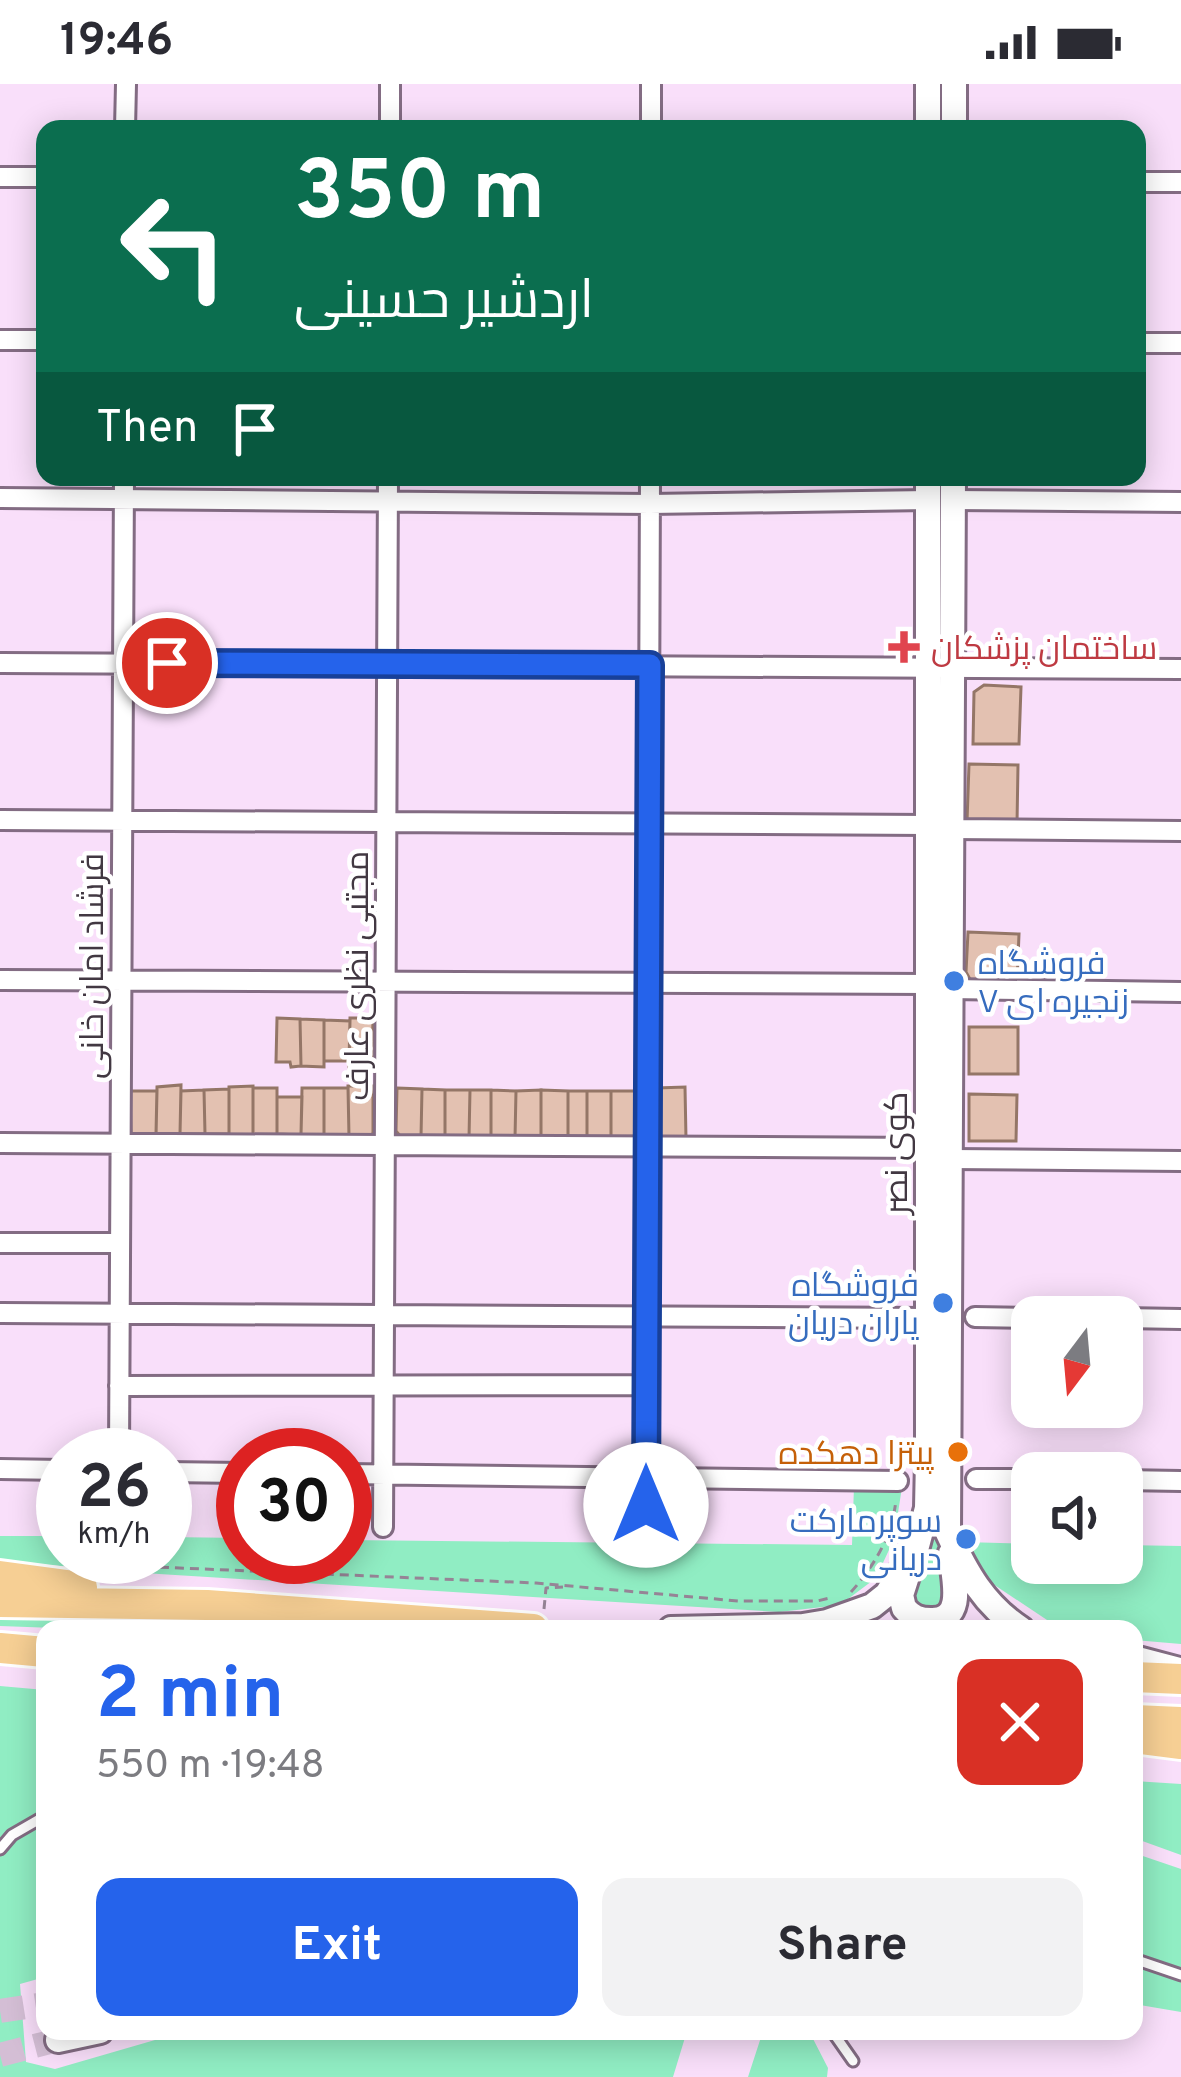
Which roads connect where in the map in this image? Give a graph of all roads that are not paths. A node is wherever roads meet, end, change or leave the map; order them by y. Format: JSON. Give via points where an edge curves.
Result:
{"nodes":[{"id":1,"x":126,"y":84,"type":"edge"},
{"id":2,"x":390,"y":84,"type":"edge"},
{"id":3,"x":651,"y":84,"type":"edge"},
{"id":4,"x":928,"y":84,"type":"edge"},
{"id":5,"x":954,"y":84,"type":"edge"},
{"id":6,"x":125,"y":120,"type":"edge"},
{"id":7,"x":390,"y":120,"type":"edge"},
{"id":8,"x":651,"y":120,"type":"edge"},
{"id":9,"x":928,"y":120,"type":"edge"},
{"id":10,"x":954,"y":120,"type":"edge"},
{"id":11,"x":0,"y":177,"type":"edge"},
{"id":12,"x":36,"y":177,"type":"edge"},
{"id":13,"x":1146,"y":182,"type":"edge"},
{"id":14,"x":1181,"y":182,"type":"edge"},
{"id":15,"x":0,"y":340,"type":"edge"},
{"id":16,"x":36,"y":340,"type":"edge"},
{"id":17,"x":1146,"y":343,"type":"edge"},
{"id":18,"x":1181,"y":343,"type":"edge"},
{"id":19,"x":124,"y":486,"type":"edge"},
{"id":20,"x":388,"y":486,"type":"edge"},
{"id":21,"x":650,"y":486,"type":"edge"},
{"id":22,"x":940,"y":489,"type":"edge"},
{"id":23,"x":0,"y":498,"type":"edge"},
{"id":24,"x":124,"y":499,"type":"junction"},
{"id":25,"x":388,"y":502,"type":"junction"},
{"id":26,"x":1181,"y":502,"type":"edge"},
{"id":27,"x":650,"y":504,"type":"junction"},
{"id":28,"x":0,"y":663,"type":"edge"},
{"id":29,"x":123,"y":663,"type":"junction"},
{"id":30,"x":387,"y":664,"type":"junction"},
{"id":31,"x":650,"y":665,"type":"junction"},
{"id":32,"x":940,"y":667,"type":"junction"},
{"id":33,"x":1181,"y":669,"type":"edge"},
{"id":34,"x":0,"y":820,"type":"edge"},
{"id":35,"x":122,"y":822,"type":"junction"},
{"id":36,"x":386,"y":823,"type":"junction"},
{"id":37,"x":649,"y":824,"type":"junction"},
{"id":38,"x":940,"y":827,"type":"junction"},
{"id":39,"x":1181,"y":831,"type":"edge"},
{"id":40,"x":0,"y":980,"type":"edge"},
{"id":41,"x":122,"y":980,"type":"junction"},
{"id":42,"x":386,"y":982,"type":"junction"},
{"id":43,"x":648,"y":983,"type":"junction"},
{"id":44,"x":939,"y":986,"type":"junction"},
{"id":45,"x":1181,"y":992,"type":"edge"},
{"id":46,"x":0,"y":1143,"type":"edge"},
{"id":47,"x":121,"y":1144,"type":"junction"},
{"id":48,"x":385,"y":1145,"type":"junction"},
{"id":49,"x":647,"y":1147,"type":"junction"},
{"id":50,"x":939,"y":1154,"type":"junction"},
{"id":51,"x":1181,"y":1161,"type":"edge"},
{"id":52,"x":0,"y":1243,"type":"edge"},
{"id":53,"x":120,"y":1243,"type":"junction"},
{"id":54,"x":0,"y":1313,"type":"edge"},
{"id":55,"x":120,"y":1315,"type":"junction"},
{"id":56,"x":384,"y":1316,"type":"junction"},
{"id":57,"x":647,"y":1317,"type":"junction"},
{"id":58,"x":975,"y":1317,"type":"dead end"},
{"id":59,"x":928,"y":1318,"type":"junction"},
{"id":60,"x":1011,"y":1318,"type":"edge"},
{"id":61,"x":1143,"y":1318,"type":"edge"},
{"id":62,"x":1181,"y":1319,"type":"edge"},
{"id":63,"x":647,"y":1385,"type":"junction"},
{"id":64,"x":119,"y":1386,"type":"junction"},
{"id":65,"x":384,"y":1386,"type":"junction"},
{"id":66,"x":119,"y":1428,"type":"edge"},
{"id":67,"x":0,"y":1469,"type":"edge"},
{"id":68,"x":36,"y":1470,"type":"edge"},
{"id":69,"x":372,"y":1474,"type":"edge"},
{"id":70,"x":383,"y":1474,"type":"junction"},
{"id":71,"x":646,"y":1478,"type":"junction"},
{"id":72,"x":976,"y":1479,"type":"dead end"},
{"id":73,"x":1011,"y":1479,"type":"edge"},
{"id":74,"x":1143,"y":1480,"type":"edge"},
{"id":75,"x":898,"y":1481,"type":"road end"},
{"id":76,"x":1181,"y":1481,"type":"edge"},
{"id":77,"x":383,"y":1527,"type":"dead end"},
{"id":78,"x":646,"y":1532,"type":"dead end"},
{"id":79,"x":948,"y":1533,"type":"junction"},
{"id":80,"x":917,"y":1546,"type":"junction"},
{"id":81,"x":0,"y":1576,"type":"edge"},
{"id":82,"x":0,"y":1602,"type":"edge"},
{"id":83,"x":207,"y":1605,"type":"junction"},
{"id":84,"x":411,"y":1620,"type":"edge"},
{"id":85,"x":834,"y":1620,"type":"edge"},
{"id":86,"x":933,"y":1620,"type":"edge"},
{"id":87,"x":940,"y":1620,"type":"edge"},
{"id":88,"x":1008,"y":1620,"type":"edge"},
{"id":89,"x":0,"y":1648,"type":"edge"},
{"id":90,"x":36,"y":1655,"type":"edge"},
{"id":91,"x":36,"y":1658,"type":"edge"},
{"id":92,"x":1143,"y":1661,"type":"edge"},
{"id":93,"x":0,"y":1662,"type":"edge"},
{"id":94,"x":1181,"y":1675,"type":"edge"},
{"id":95,"x":1143,"y":1677,"type":"edge"},
{"id":96,"x":1143,"y":1720,"type":"edge"},
{"id":97,"x":1181,"y":1722,"type":"edge"},
{"id":98,"x":1143,"y":1739,"type":"edge"},
{"id":99,"x":1181,"y":1744,"type":"edge"},
{"id":100,"x":36,"y":1821,"type":"edge"},
{"id":101,"x":0,"y":1849,"type":"edge"},
{"id":102,"x":1143,"y":1961,"type":"edge"},
{"id":103,"x":1181,"y":1976,"type":"edge"},
{"id":104,"x":839,"y":2040,"type":"edge"},
{"id":105,"x":854,"y":2060,"type":"dead end"}],
"edges":[{"from":1,"to":6,"type":"street"},
{"from":2,"to":7,"type":"street"},
{"from":3,"to":8,"type":"street"},
{"from":4,"to":9,"type":"main road"},
{"from":5,"to":10,"type":"main road"},
{"from":11,"to":12,"type":"street"},
{"from":13,"to":14,"type":"street"},
{"from":15,"to":16,"type":"street"},
{"from":17,"to":18,"type":"street"},
{"from":19,"to":24,"type":"street","name":"فرشاد امان خانی"},
{"from":20,"to":25,"type":"street","name":"مجتبی نظری عارف"},
{"from":21,"to":27,"type":"street"},
{"from":22,"to":26,"type":"street"},
{"from":22,"to":27,"type":"street"},
{"from":22,"to":32,"type":"main road","name":"کوی نصر"},
{"from":23,"to":24,"type":"street"},
{"from":24,"to":25,"type":"street"},
{"from":24,"to":29,"type":"street","name":"فرشاد امان خانی"},
{"from":25,"to":27,"type":"street"},
{"from":25,"to":30,"type":"street","name":"مجتبی نظری عارف"},
{"from":27,"to":31,"type":"street"},
{"from":28,"to":29,"type":"street"},
{"from":29,"to":30,"type":"street"},
{"from":29,"to":35,"type":"street","name":"فرشاد امان خانی"},
{"from":30,"to":31,"type":"street"},
{"from":30,"to":36,"type":"street","name":"مجتبی نظری عارف"},
{"from":31,"to":32,"type":"street"},
{"from":31,"to":37,"type":"street"},
{"from":32,"to":33,"type":"street"},
{"from":32,"to":38,"type":"main road","name":"کوی نصر"},
{"from":34,"to":35,"type":"street"},
{"from":35,"to":36,"type":"street"},
{"from":35,"to":41,"type":"street","name":"فرشاد امان خانی"},
{"from":36,"to":37,"type":"street"},
{"from":36,"to":42,"type":"street","name":"مجتبی نظری عارف"},
{"from":37,"to":38,"type":"street"},
{"from":37,"to":43,"type":"street"},
{"from":38,"to":39,"type":"street"},
{"from":38,"to":44,"type":"main road","name":"کوی نصر"},
{"from":40,"to":41,"type":"street"},
{"from":41,"to":42,"type":"street"},
{"from":41,"to":47,"type":"street","name":"فرشاد امان خانی"},
{"from":42,"to":43,"type":"street"},
{"from":42,"to":48,"type":"street","name":"مجتبی نظری عارف"},
{"from":43,"to":44,"type":"street"},
{"from":43,"to":49,"type":"street"},
{"from":44,"to":45,"type":"street"},
{"from":44,"to":50,"type":"main road","name":"کوی نصر"},
{"from":46,"to":47,"type":"street"},
{"from":47,"to":48,"type":"street"},
{"from":47,"to":53,"type":"street","name":"فرشاد امان خانی"},
{"from":48,"to":49,"type":"street"},
{"from":48,"to":56,"type":"street","name":"مجتبی نظری عارف"},
{"from":49,"to":50,"type":"street"},
{"from":49,"to":57,"type":"street"},
{"from":50,"to":51,"type":"street"},
{"from":50,"to":59,"type":"main road","name":"کوی نصر"},
{"from":50,"to":79,"type":"main road","name":"کوی نصر"},
{"from":52,"to":53,"type":"street"},
{"from":53,"to":55,"type":"street","name":"فرشاد امان خانی"},
{"from":54,"to":55,"type":"street"},
{"from":55,"to":56,"type":"street"},
{"from":55,"to":64,"type":"street","name":"فرشاد امان خانی"},
{"from":56,"to":57,"type":"street"},
{"from":56,"to":65,"type":"street","name":"مجتبی نظری عارف"},
{"from":57,"to":59,"type":"street"},
{"from":57,"to":63,"type":"street"},
{"from":58,"to":60,"type":"street"},
{"from":59,"to":80,"type":"main road","name":"کوی نصر","via":[[927,1508]]},
{"from":61,"to":62,"type":"street"},
{"from":63,"to":65,"type":"street"},
{"from":63,"to":71,"type":"street"},
{"from":64,"to":65,"type":"street"},
{"from":64,"to":66,"type":"street","name":"فرشاد امان خانی"},
{"from":65,"to":70,"type":"street","name":"مجتبی نظری عارف"},
{"from":67,"to":68,"type":"street"},
{"from":69,"to":70,"type":"street"},
{"from":70,"to":71,"type":"street"},
{"from":70,"to":77,"type":"street","name":"مجتبی نظری عارف"},
{"from":71,"to":75,"type":"street"},
{"from":71,"to":78,"type":"street"},
{"from":72,"to":73,"type":"street"},
{"from":74,"to":76,"type":"street"},
{"from":79,"to":87,"type":"main road","via":[[955,1605]]},
{"from":79,"to":88,"type":"main road","name":"کوی نصر","via":[[967,1574]]},
{"from":80,"to":85,"type":"main road","name":"کوی نصر","via":[[887,1594]]},
{"from":80,"to":86,"type":"main road","via":[[901,1602],[910,1615]]},
{"from":81,"to":83,"type":"highway"},
{"from":82,"to":83,"type":"highway"},
{"from":83,"to":84,"type":"highway"},
{"from":89,"to":90,"type":"highway"},
{"from":91,"to":93,"type":"highway"},
{"from":92,"to":94,"type":"main road"},
{"from":94,"to":95,"type":"highway"},
{"from":96,"to":97,"type":"highway"},
{"from":98,"to":99,"type":"highway"},
{"from":100,"to":101,"type":"lane"},
{"from":102,"to":103,"type":"lane"},
{"from":104,"to":105,"type":"lane"}]}
